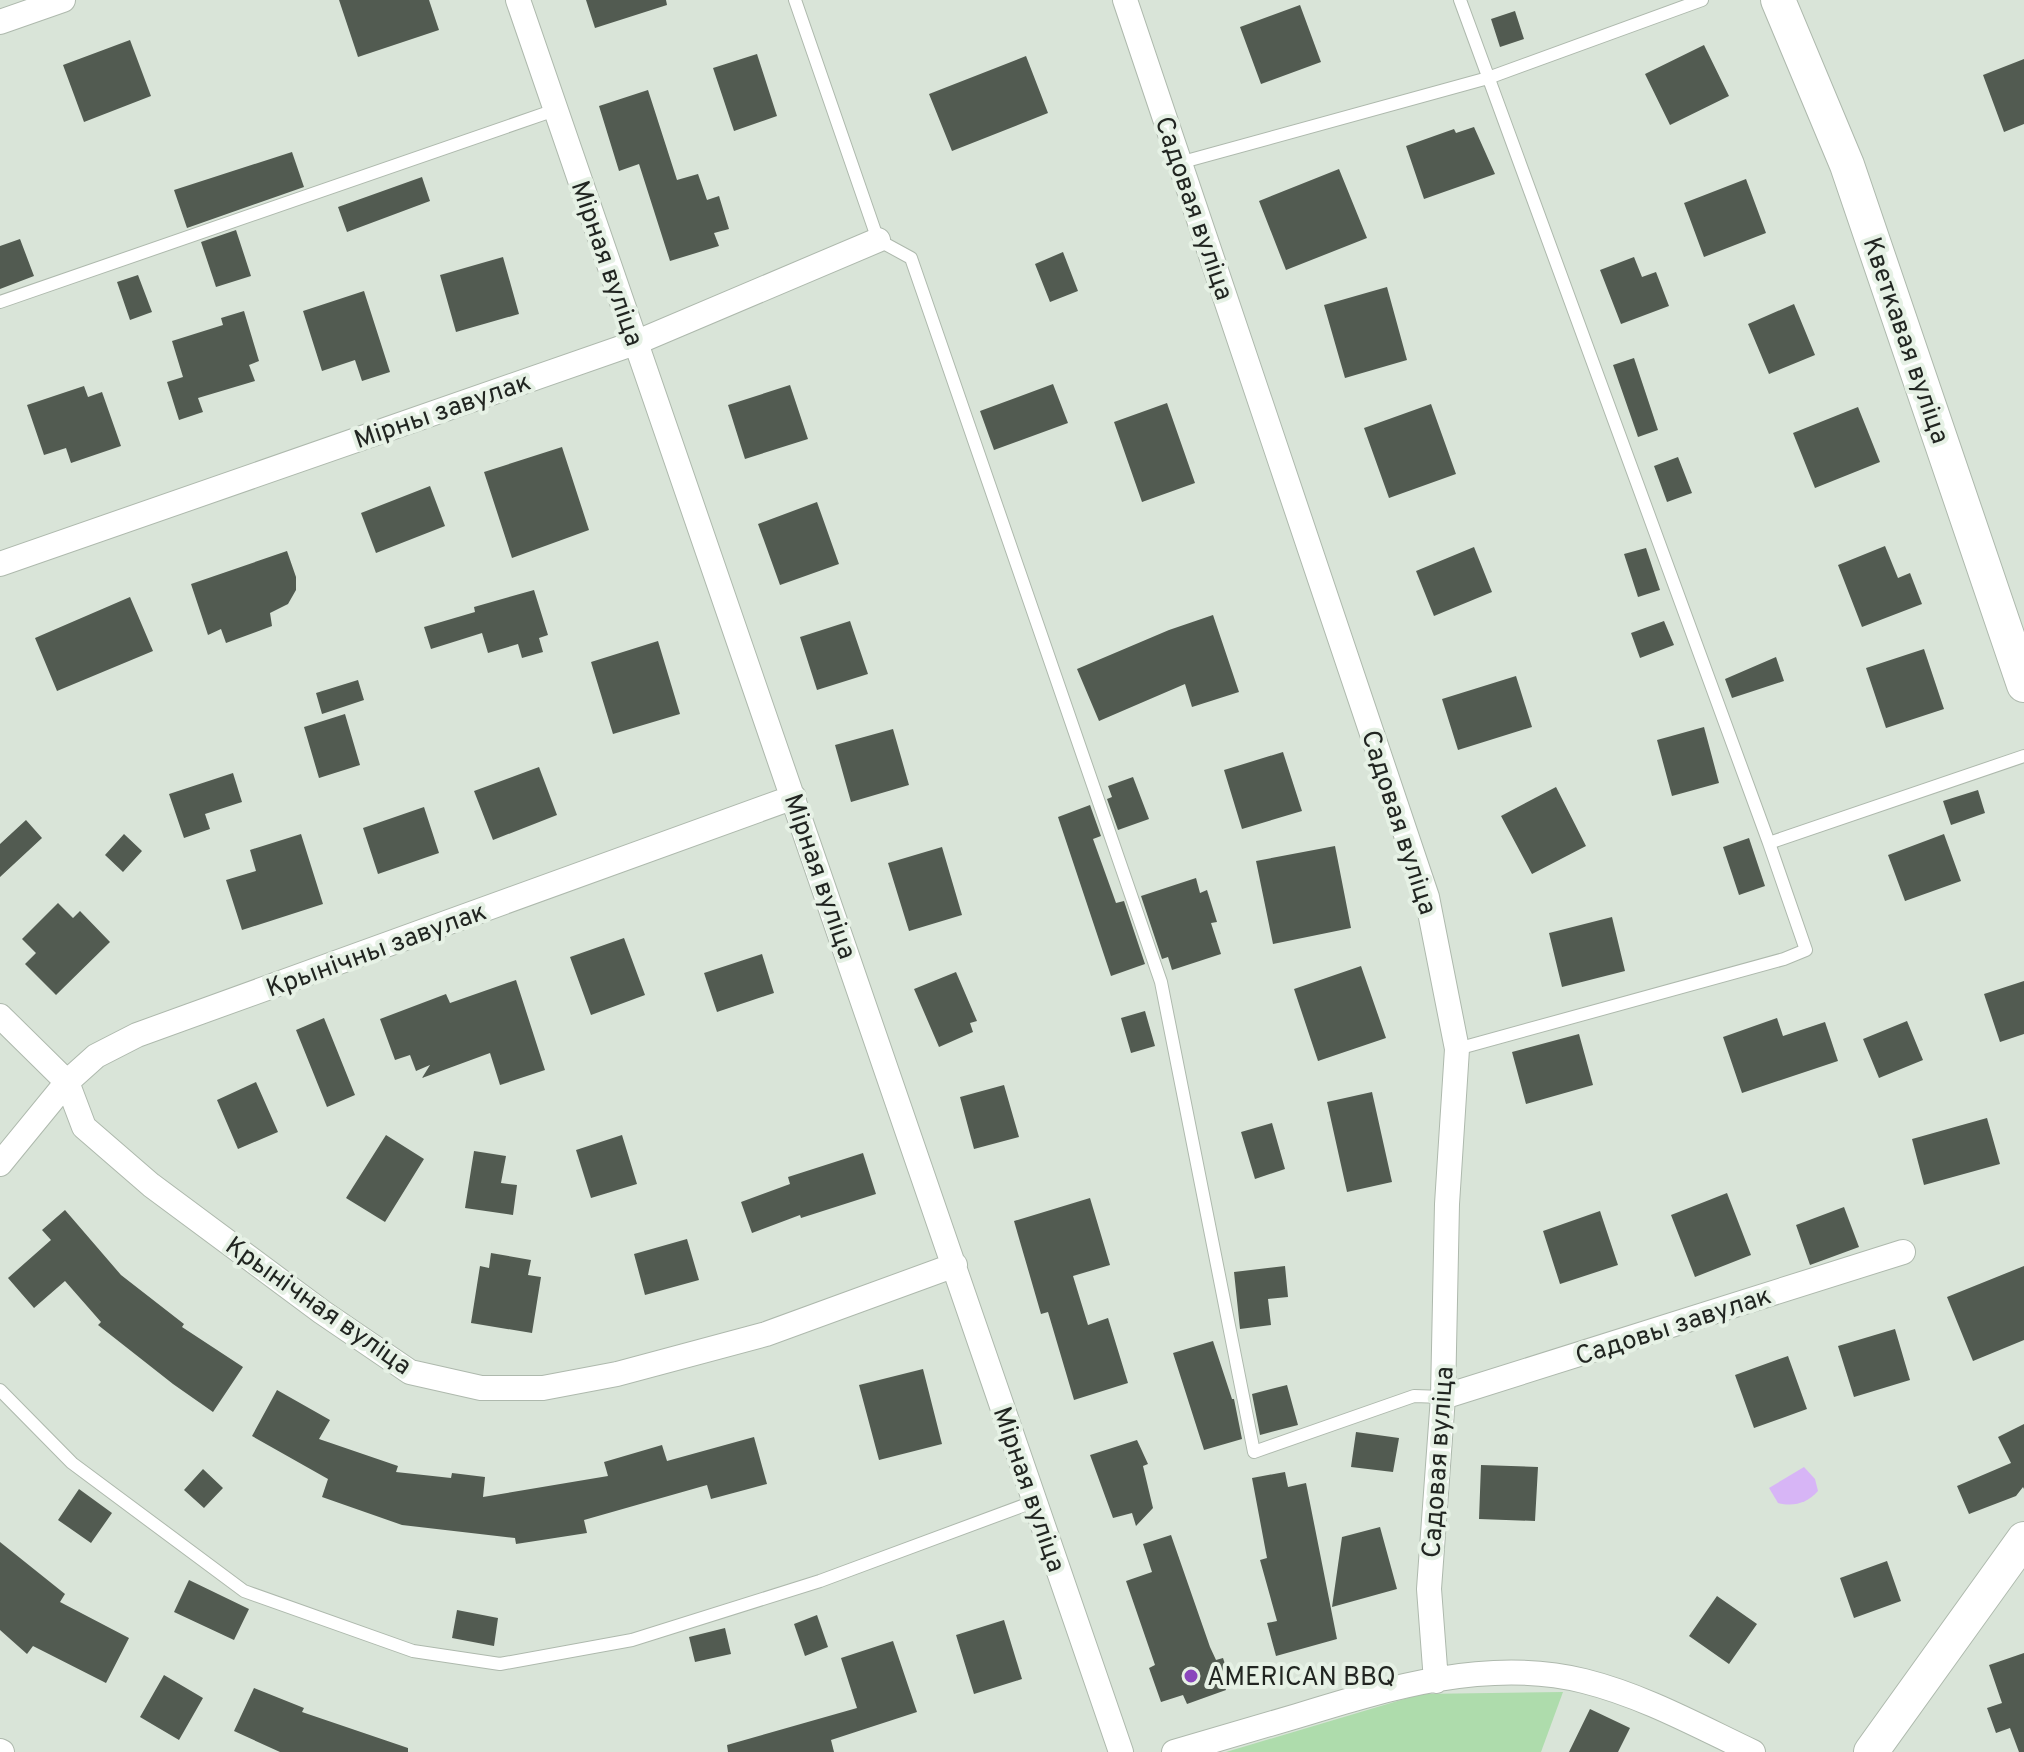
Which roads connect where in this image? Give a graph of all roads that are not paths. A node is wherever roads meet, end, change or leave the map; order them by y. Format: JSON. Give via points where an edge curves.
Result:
{"nodes":[{"id":1,"x":63,"y":0,"type":"edge"},
{"id":2,"x":518,"y":0,"type":"edge"},
{"id":3,"x":795,"y":0,"type":"edge"},
{"id":4,"x":1125,"y":0,"type":"edge"},
{"id":5,"x":1460,"y":0,"type":"edge"},
{"id":6,"x":1702,"y":0,"type":"edge"},
{"id":7,"x":1778,"y":0,"type":"edge"},
{"id":8,"x":0,"y":22,"type":"edge"},
{"id":9,"x":1488,"y":78,"type":"junction"},
{"id":10,"x":555,"y":110,"type":"junction"},
{"id":11,"x":1179,"y":163,"type":"junction"},
{"id":12,"x":878,"y":240,"type":"junction"},
{"id":13,"x":0,"y":302,"type":"edge"},
{"id":14,"x":635,"y":343,"type":"junction"},
{"id":15,"x":0,"y":564,"type":"edge"},
{"id":16,"x":2024,"y":685,"type":"edge"},
{"id":17,"x":2024,"y":756,"type":"edge"},
{"id":18,"x":794,"y":797,"type":"junction"},
{"id":19,"x":1769,"y":843,"type":"junction"},
{"id":20,"x":0,"y":1016,"type":"edge"},
{"id":21,"x":1457,"y":1049,"type":"junction"},
{"id":22,"x":67,"y":1082,"type":"junction"},
{"id":23,"x":0,"y":1164,"type":"edge"},
{"id":24,"x":1903,"y":1252,"type":"dead end"},
{"id":25,"x":955,"y":1265,"type":"junction"},
{"id":26,"x":0,"y":1390,"type":"edge"},
{"id":27,"x":1443,"y":1397,"type":"junction"},
{"id":28,"x":1033,"y":1502,"type":"junction"},
{"id":29,"x":2024,"y":1539,"type":"edge"},
{"id":30,"x":1436,"y":1681,"type":"junction"},
{"id":31,"x":1121,"y":1752,"type":"edge"},
{"id":32,"x":1174,"y":1752,"type":"edge"},
{"id":33,"x":1753,"y":1752,"type":"edge"},
{"id":34,"x":1871,"y":1752,"type":"edge"}],
"edges":[{"from":1,"to":8,"type":"street"},
{"from":2,"to":10,"type":"street","name":"Мірная вуліца"},
{"from":3,"to":12,"type":"lane"},
{"from":4,"to":11,"type":"street","name":"Садовая вуліца"},
{"from":5,"to":9,"type":"lane"},
{"from":6,"to":9,"type":"lane"},
{"from":7,"to":16,"type":"street","name":"Кветкавая вуліца","via":[[1847,165]]},
{"from":9,"to":11,"type":"lane"},
{"from":9,"to":19,"type":"lane"},
{"from":10,"to":13,"type":"lane"},
{"from":10,"to":14,"type":"street","name":"Мірная вуліца"},
{"from":11,"to":21,"type":"street","name":"Садовая вуліца","via":[[1427,897]]},
{"from":12,"to":14,"type":"street","name":"Мірны завулак"},
{"from":12,"to":27,"type":"lane","via":[[911,258],[1161,982],[1254,1452],[1414,1396]]},
{"from":14,"to":15,"type":"street","name":"Мірны завулак"},
{"from":14,"to":18,"type":"street","name":"Мірная вуліца"},
{"from":17,"to":19,"type":"lane"},
{"from":18,"to":22,"type":"street","name":"Крынічны завулак","via":[[137,1035],[96,1056]]},
{"from":18,"to":25,"type":"street","name":"Мірная вуліца"},
{"from":19,"to":21,"type":"lane","via":[[1806,950]]},
{"from":20,"to":22,"type":"street","name":"Крынічная вуліца"},
{"from":21,"to":27,"type":"street","name":"Садовая вуліца"},
{"from":22,"to":23,"type":"street","name":"Крынічны завулак"},
{"from":22,"to":25,"type":"street","name":"Крынічная вуліца","via":[[84,1127],[151,1185],[310,1303],[410,1372],[481,1388],[543,1388],[617,1374],[766,1334]]},
{"from":24,"to":27,"type":"street","name":"Садовы завулак"},
{"from":25,"to":28,"type":"street","name":"Мірная вуліца"},
{"from":26,"to":28,"type":"lane","via":[[72,1463],[244,1591],[413,1651],[500,1664],[632,1640],[820,1581]]},
{"from":27,"to":30,"type":"street","name":"Садовая вуліца","via":[[1429,1589]]},
{"from":28,"to":31,"type":"street","name":"Мірная вуліца"},
{"from":29,"to":34,"type":"street"},
{"from":30,"to":32,"type":"street","via":[[1390,1688]]},
{"from":30,"to":33,"type":"street","via":[[1536,1673],[1584,1681],[1650,1702]]}]}
